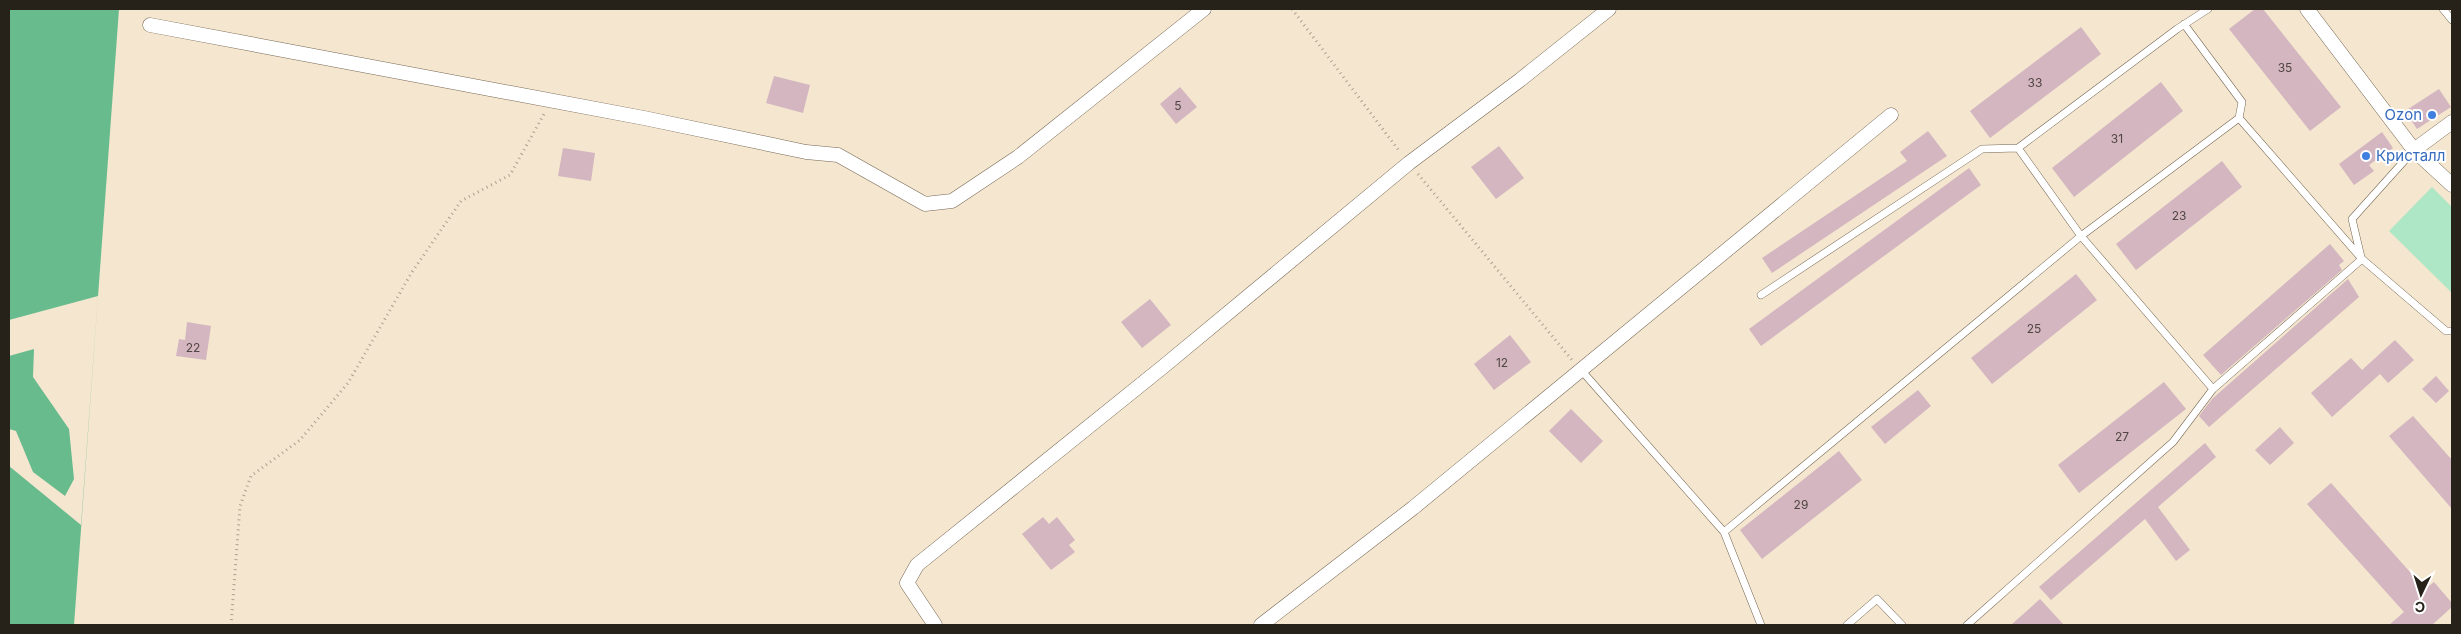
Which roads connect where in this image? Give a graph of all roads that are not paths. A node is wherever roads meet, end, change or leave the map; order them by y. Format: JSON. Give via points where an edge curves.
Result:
{"nodes":[{"id":1,"x":1204,"y":9,"type":"edge"},
{"id":2,"x":1609,"y":9,"type":"edge"},
{"id":3,"x":2208,"y":9,"type":"edge"},
{"id":4,"x":2307,"y":9,"type":"edge"},
{"id":5,"x":2443,"y":9,"type":"edge"},
{"id":6,"x":2452,"y":20,"type":"edge"},
{"id":7,"x":2184,"y":24,"type":"junction"},
{"id":8,"x":150,"y":26,"type":"dead end"},
{"id":9,"x":1891,"y":115,"type":"dead end"},
{"id":10,"x":2239,"y":118,"type":"junction"},
{"id":11,"x":2452,"y":122,"type":"edge"},
{"id":12,"x":2437,"y":134,"type":"junction"},
{"id":13,"x":2452,"y":135,"type":"edge"},
{"id":14,"x":2018,"y":148,"type":"junction"},
{"id":15,"x":2414,"y":150,"type":"junction"},
{"id":16,"x":2452,"y":185,"type":"edge"},
{"id":17,"x":2081,"y":236,"type":"junction"},
{"id":18,"x":2362,"y":260,"type":"junction"},
{"id":19,"x":1761,"y":295,"type":"dead end"},
{"id":20,"x":2452,"y":331,"type":"edge"},
{"id":21,"x":1580,"y":370,"type":"junction"},
{"id":22,"x":2213,"y":390,"type":"junction"},
{"id":23,"x":1724,"y":532,"type":"junction"},
{"id":24,"x":936,"y":625,"type":"edge"},
{"id":25,"x":1261,"y":625,"type":"edge"},
{"id":26,"x":1761,"y":625,"type":"edge"},
{"id":27,"x":1847,"y":625,"type":"edge"},
{"id":28,"x":1902,"y":625,"type":"edge"},
{"id":29,"x":1967,"y":625,"type":"edge"}],
"edges":[{"from":1,"to":8,"type":"street","via":[[1018,157],[952,201],[925,204],[838,155],[806,152],[644,118]]},
{"from":2,"to":24,"type":"street","via":[[1409,163],[917,565],[907,583]]},
{"from":3,"to":7,"type":"lane"},
{"from":4,"to":15,"type":"street"},
{"from":5,"to":6,"type":"lane"},
{"from":7,"to":10,"type":"lane","via":[[2242,102]]},
{"from":7,"to":14,"type":"lane"},
{"from":9,"to":21,"type":"street"},
{"from":10,"to":17,"type":"lane"},
{"from":10,"to":18,"type":"lane"},
{"from":11,"to":12,"type":"street"},
{"from":12,"to":13,"type":"street"},
{"from":12,"to":15,"type":"street"},
{"from":14,"to":17,"type":"lane"},
{"from":14,"to":19,"type":"lane","via":[[1982,149]]},
{"from":15,"to":16,"type":"street"},
{"from":15,"to":18,"type":"lane","via":[[2352,219]]},
{"from":17,"to":22,"type":"lane"},
{"from":17,"to":23,"type":"lane"},
{"from":18,"to":20,"type":"lane","via":[[2446,331]]},
{"from":18,"to":22,"type":"lane"},
{"from":21,"to":23,"type":"lane"},
{"from":21,"to":25,"type":"street","via":[[1413,508]]},
{"from":22,"to":29,"type":"lane","via":[[2173,442]]},
{"from":23,"to":26,"type":"lane"},
{"from":27,"to":28,"type":"lane","via":[[1877,599]]}]}
